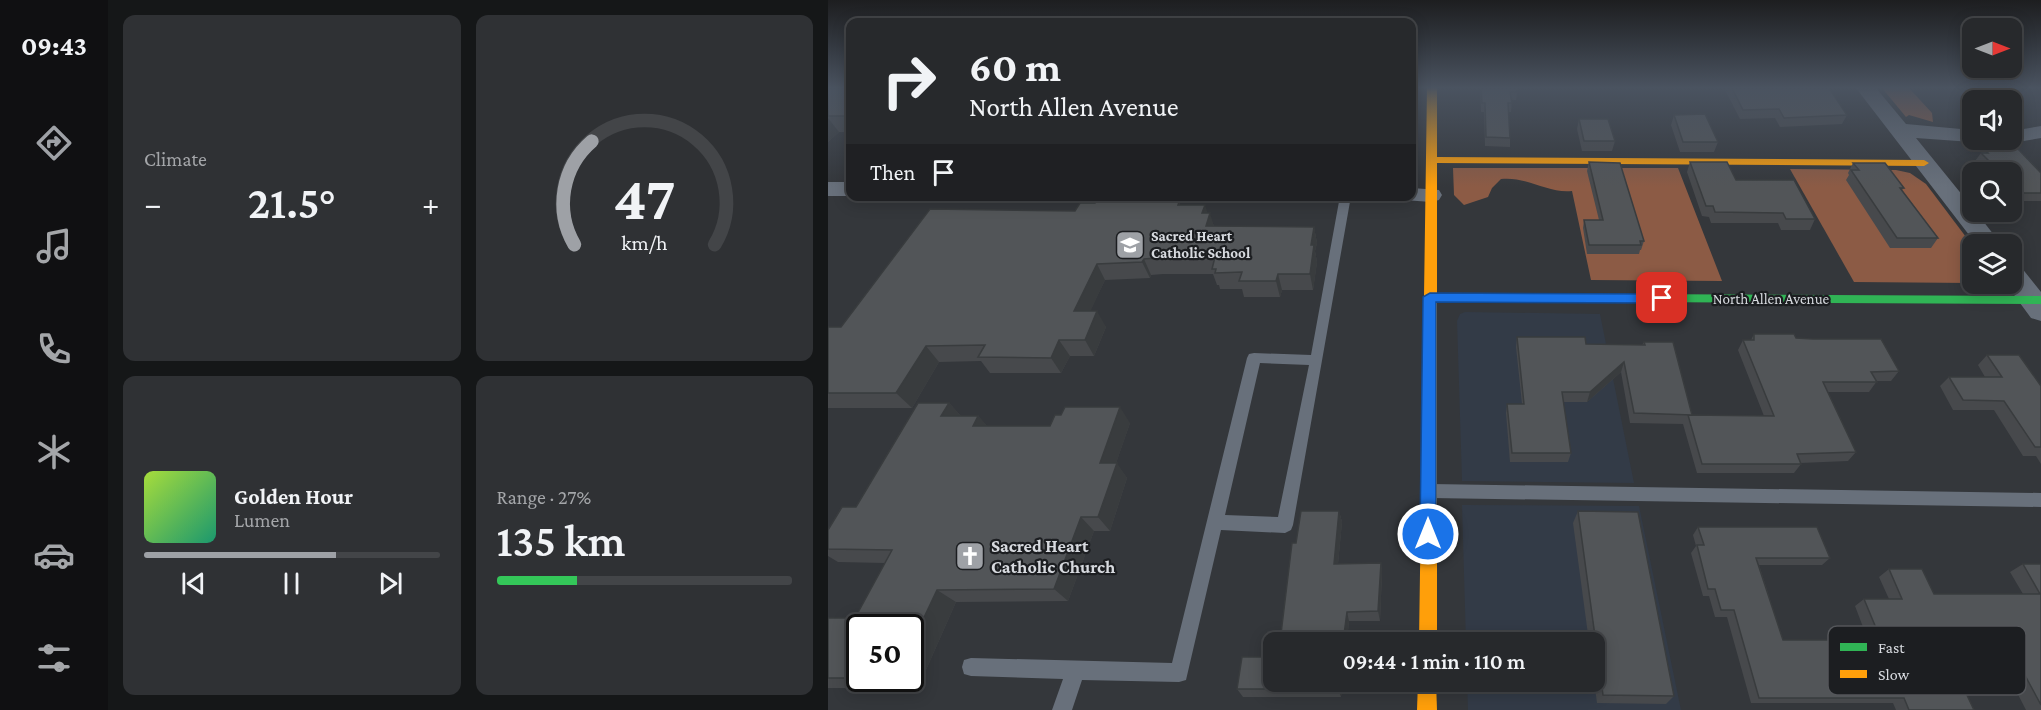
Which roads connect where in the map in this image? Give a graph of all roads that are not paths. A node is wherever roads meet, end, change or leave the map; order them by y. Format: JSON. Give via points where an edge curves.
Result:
{"nodes":[{"id":1,"x":1432,"y":121,"type":"edge"},
{"id":2,"x":1891,"y":121,"type":"edge"},
{"id":3,"x":1898,"y":130,"type":"junction"},
{"id":4,"x":2041,"y":132,"type":"edge"},
{"id":5,"x":1962,"y":135,"type":"edge"},
{"id":6,"x":2022,"y":135,"type":"edge"},
{"id":7,"x":1431,"y":160,"type":"junction"},
{"id":8,"x":1924,"y":163,"type":"junction"},
{"id":9,"x":828,"y":189,"type":"edge"},
{"id":10,"x":846,"y":189,"type":"edge"},
{"id":11,"x":1421,"y":195,"type":"edge"},
{"id":12,"x":1345,"y":201,"type":"edge"},
{"id":13,"x":1981,"y":234,"type":"edge"},
{"id":14,"x":2022,"y":285,"type":"edge"},
{"id":15,"x":1430,"y":297,"type":"junction"},
{"id":16,"x":2038,"y":303,"type":"edge"},
{"id":17,"x":1317,"y":360,"type":"junction"},
{"id":18,"x":1428,"y":491,"type":"junction"},
{"id":19,"x":2041,"y":500,"type":"edge"},
{"id":20,"x":1215,"y":522,"type":"junction"},
{"id":21,"x":1428,"y":632,"type":"edge"},
{"id":22,"x":971,"y":667,"type":"dead end"},
{"id":23,"x":1075,"y":671,"type":"junction"},
{"id":24,"x":1427,"y":692,"type":"edge"},
{"id":25,"x":1062,"y":710,"type":"edge"},
{"id":26,"x":1427,"y":710,"type":"edge"}],
"edges":[{"from":1,"to":7,"type":"street"},
{"from":2,"to":3,"type":"street"},
{"from":3,"to":5,"type":"street"},
{"from":3,"to":8,"type":"street"},
{"from":4,"to":6,"type":"street"},
{"from":7,"to":8,"type":"street"},
{"from":7,"to":11,"type":"street"},
{"from":8,"to":13,"type":"street"},
{"from":9,"to":10,"type":"street"},
{"from":11,"to":15,"type":"street"},
{"from":12,"to":17,"type":"lane"},
{"from":14,"to":16,"type":"street"},
{"from":15,"to":16,"type":"street","name":"North Allen Avenue"},
{"from":15,"to":18,"type":"street"},
{"from":17,"to":20,"type":"lane","via":[[1254,358]]},
{"from":17,"to":20,"type":"lane","via":[[1285,525]]},
{"from":18,"to":19,"type":"lane"},
{"from":18,"to":21,"type":"street"},
{"from":20,"to":23,"type":"lane","via":[[1179,673]]},
{"from":22,"to":23,"type":"lane"},
{"from":23,"to":25,"type":"lane"},
{"from":24,"to":26,"type":"street"}]}
